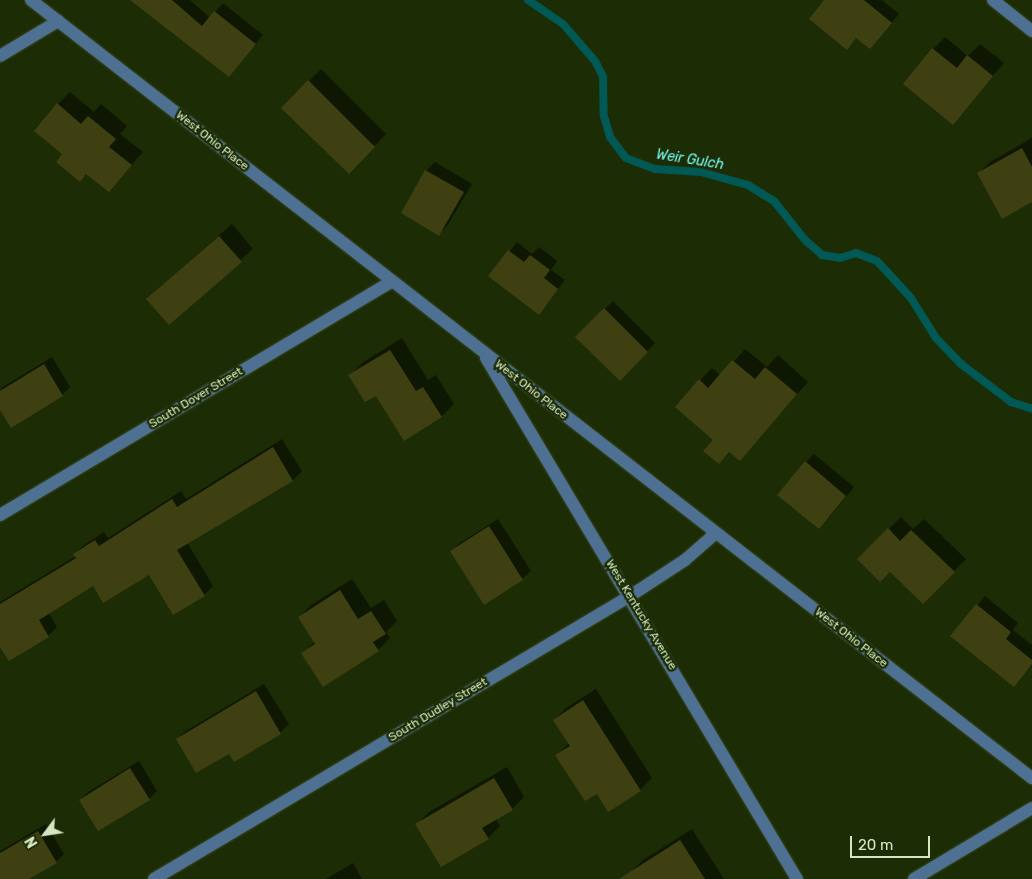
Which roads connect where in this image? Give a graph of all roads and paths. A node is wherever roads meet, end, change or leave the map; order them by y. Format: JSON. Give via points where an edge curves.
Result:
{"nodes":[{"id":1,"x":31,"y":0,"type":"edge"},
{"id":2,"x":993,"y":0,"type":"edge"},
{"id":3,"x":58,"y":21,"type":"junction"},
{"id":4,"x":1032,"y":31,"type":"edge"},
{"id":5,"x":0,"y":56,"type":"edge"},
{"id":6,"x":391,"y":282,"type":"junction"},
{"id":7,"x":482,"y":352,"type":"junction"},
{"id":8,"x":0,"y":515,"type":"edge"},
{"id":9,"x":716,"y":533,"type":"junction"},
{"id":10,"x":630,"y":596,"type":"junction"},
{"id":11,"x":1032,"y":778,"type":"edge"},
{"id":12,"x":1032,"y":808,"type":"edge"},
{"id":13,"x":154,"y":879,"type":"edge"},
{"id":14,"x":797,"y":879,"type":"edge"},
{"id":15,"x":914,"y":879,"type":"edge"}],
"edges":[{"from":1,"to":3,"type":"street","name":"West Ohio Place"},
{"from":2,"to":4,"type":"street"},
{"from":3,"to":5,"type":"street"},
{"from":3,"to":6,"type":"street","name":"West Ohio Place"},
{"from":6,"to":7,"type":"street","name":"West Ohio Place"},
{"from":6,"to":8,"type":"street","name":"South Dover Street"},
{"from":7,"to":9,"type":"street","name":"West Ohio Place"},
{"from":7,"to":10,"type":"street","name":"West Kentucky Avenue"},
{"from":9,"to":10,"type":"street","name":"South Dudley Street","via":[[685,560]]},
{"from":9,"to":11,"type":"street","name":"West Ohio Place"},
{"from":10,"to":13,"type":"street","name":"South Dudley Street"},
{"from":10,"to":14,"type":"street","name":"West Kentucky Avenue"},
{"from":12,"to":15,"type":"street"}]}
